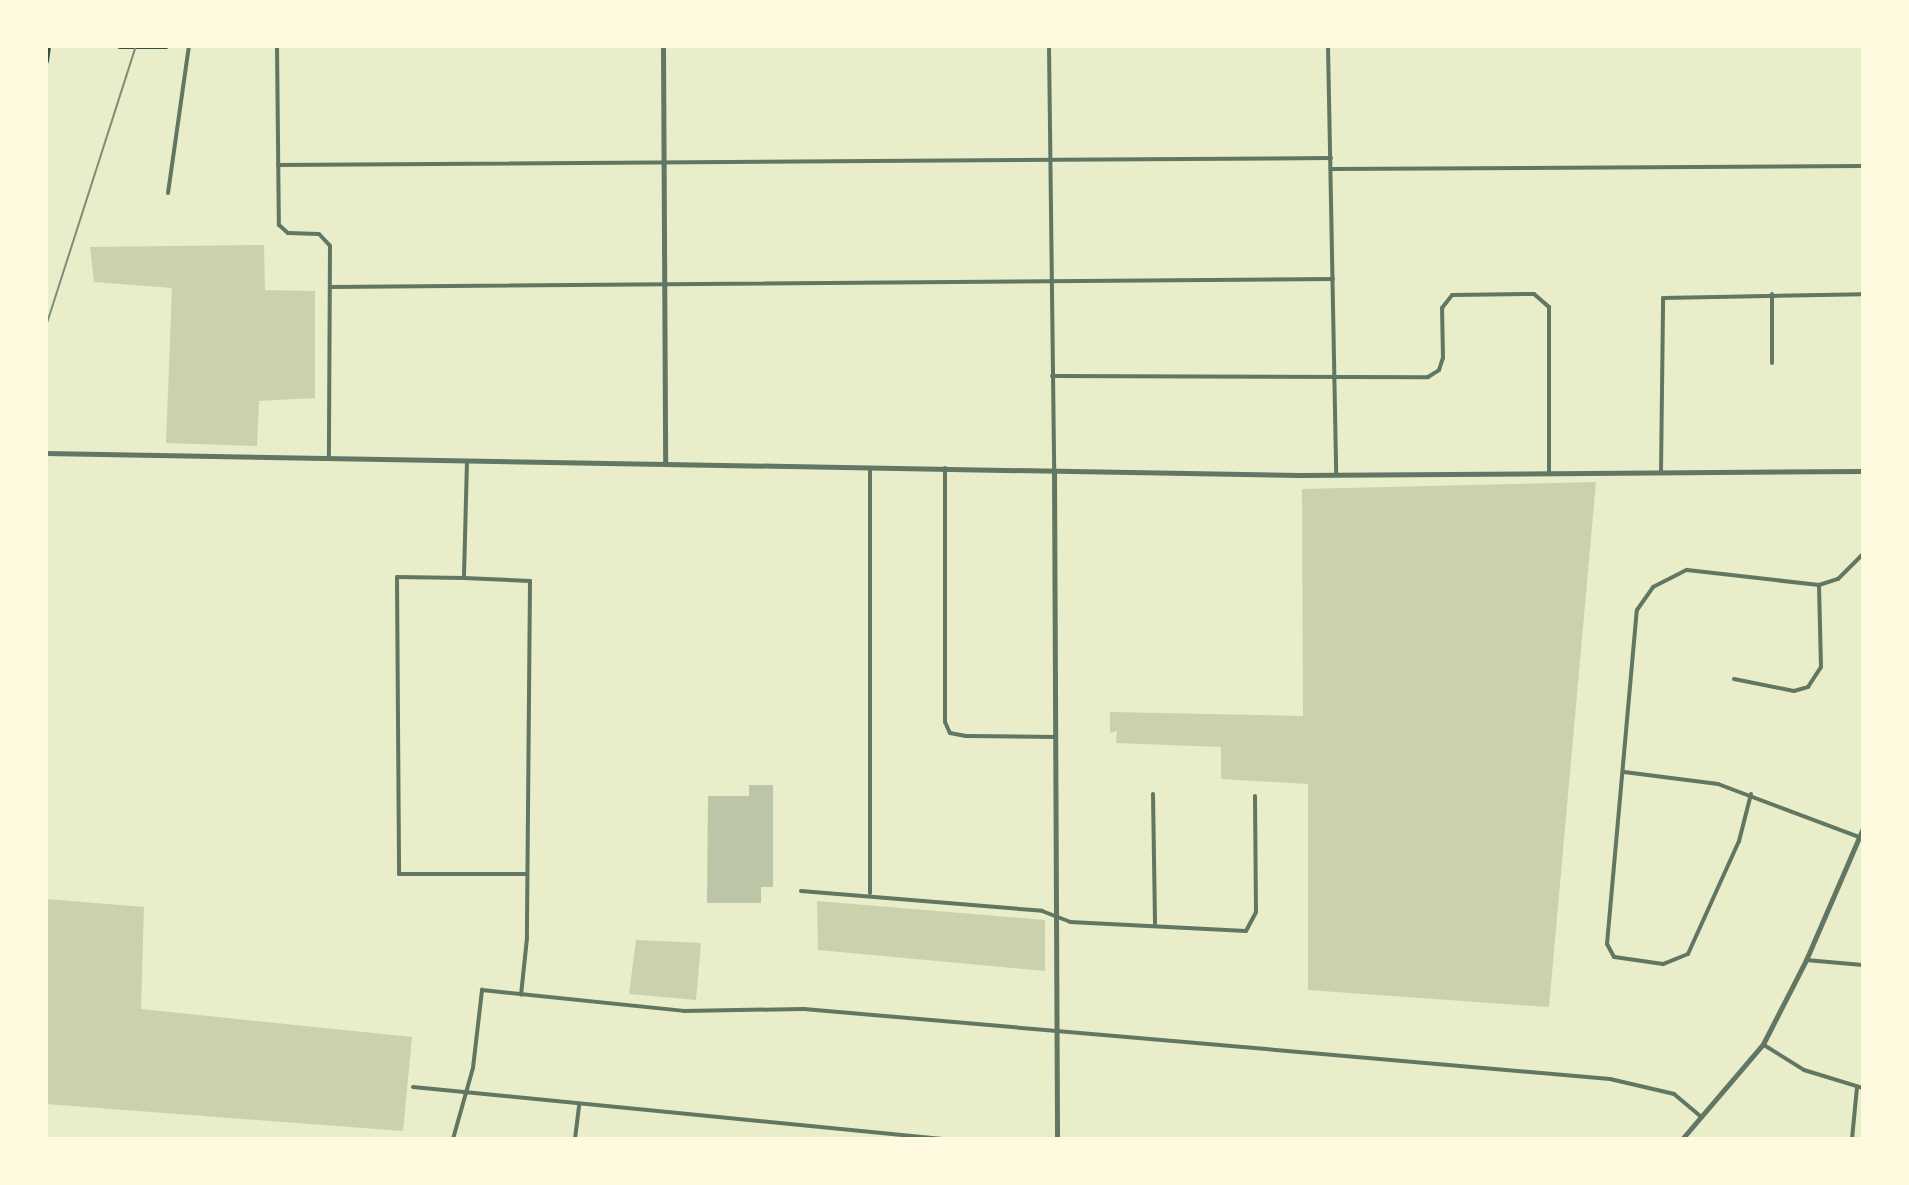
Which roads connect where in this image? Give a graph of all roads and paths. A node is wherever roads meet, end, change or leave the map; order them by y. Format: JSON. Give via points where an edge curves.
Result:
{"nodes":[{"id":1,"x":48,"y":46,"type":"edge"},
{"id":2,"x":120,"y":46,"type":"edge"},
{"id":3,"x":166,"y":46,"type":"edge"},
{"id":4,"x":189,"y":46,"type":"edge"},
{"id":5,"x":277,"y":46,"type":"edge"},
{"id":6,"x":663,"y":46,"type":"edge"},
{"id":7,"x":1049,"y":46,"type":"edge"},
{"id":8,"x":1328,"y":46,"type":"edge"},
{"id":9,"x":46,"y":61,"type":"edge"},
{"id":10,"x":1331,"y":158,"type":"junction"},
{"id":11,"x":1050,"y":160,"type":"junction"},
{"id":12,"x":665,"y":163,"type":"junction"},
{"id":13,"x":278,"y":165,"type":"junction"},
{"id":14,"x":1863,"y":166,"type":"edge"},
{"id":15,"x":1332,"y":169,"type":"junction"},
{"id":16,"x":168,"y":193,"type":"dead end"},
{"id":17,"x":1333,"y":279,"type":"junction"},
{"id":18,"x":1051,"y":281,"type":"junction"},
{"id":19,"x":665,"y":284,"type":"junction"},
{"id":20,"x":330,"y":287,"type":"junction"},
{"id":21,"x":1772,"y":294,"type":"junction"},
{"id":22,"x":1863,"y":294,"type":"edge"},
{"id":23,"x":1772,"y":363,"type":"dead end"},
{"id":24,"x":1333,"y":374,"type":"junction"},
{"id":25,"x":1052,"y":376,"type":"junction"},
{"id":26,"x":46,"y":453,"type":"edge"},
{"id":27,"x":329,"y":458,"type":"junction"},
{"id":28,"x":467,"y":461,"type":"junction"},
{"id":29,"x":665,"y":463,"type":"junction"},
{"id":30,"x":870,"y":468,"type":"junction"},
{"id":31,"x":945,"y":468,"type":"junction"},
{"id":32,"x":1054,"y":470,"type":"junction"},
{"id":33,"x":1863,"y":471,"type":"edge"},
{"id":34,"x":1661,"y":472,"type":"junction"},
{"id":35,"x":1336,"y":474,"type":"junction"},
{"id":36,"x":1549,"y":474,"type":"junction"},
{"id":37,"x":1863,"y":554,"type":"edge"},
{"id":38,"x":464,"y":578,"type":"junction"},
{"id":39,"x":1819,"y":585,"type":"junction"},
{"id":40,"x":1734,"y":679,"type":"dead end"},
{"id":41,"x":1055,"y":737,"type":"junction"},
{"id":42,"x":1624,"y":772,"type":"junction"},
{"id":43,"x":1153,"y":794,"type":"dead end"},
{"id":44,"x":1751,"y":794,"type":"junction"},
{"id":45,"x":1255,"y":796,"type":"dead end"},
{"id":46,"x":1863,"y":828,"type":"edge"},
{"id":47,"x":1859,"y":837,"type":"junction"},
{"id":48,"x":527,"y":874,"type":"junction"},
{"id":49,"x":801,"y":891,"type":"dead end"},
{"id":50,"x":870,"y":894,"type":"junction"},
{"id":51,"x":1056,"y":917,"type":"junction"},
{"id":52,"x":1155,"y":924,"type":"junction"},
{"id":53,"x":1806,"y":960,"type":"junction"},
{"id":54,"x":1863,"y":965,"type":"edge"},
{"id":55,"x":521,"y":995,"type":"junction"},
{"id":56,"x":1057,"y":1034,"type":"junction"},
{"id":57,"x":1763,"y":1044,"type":"junction"},
{"id":58,"x":413,"y":1087,"type":"dead end"},
{"id":59,"x":1860,"y":1088,"type":"edge"},
{"id":60,"x":468,"y":1093,"type":"junction"},
{"id":61,"x":579,"y":1104,"type":"junction"},
{"id":62,"x":1702,"y":1118,"type":"junction"},
{"id":63,"x":453,"y":1139,"type":"edge"},
{"id":64,"x":575,"y":1139,"type":"edge"},
{"id":65,"x":942,"y":1139,"type":"edge"},
{"id":66,"x":1057,"y":1139,"type":"edge"},
{"id":67,"x":1682,"y":1139,"type":"edge"},
{"id":68,"x":1852,"y":1139,"type":"edge"}],
"edges":[{"from":1,"to":9,"type":"main road"},
{"from":2,"to":3,"type":"main road"},
{"from":4,"to":16,"type":"street"},
{"from":5,"to":13,"type":"street"},
{"from":6,"to":12,"type":"street"},
{"from":7,"to":11,"type":"street"},
{"from":8,"to":10,"type":"street"},
{"from":10,"to":11,"type":"street"},
{"from":10,"to":15,"type":"street"},
{"from":11,"to":12,"type":"street"},
{"from":11,"to":18,"type":"street"},
{"from":12,"to":13,"type":"street"},
{"from":12,"to":19,"type":"street"},
{"from":13,"to":20,"type":"street","via":[[279,225],[288,233],[319,234],[330,246]]},
{"from":14,"to":15,"type":"street"},
{"from":15,"to":17,"type":"street"},
{"from":17,"to":18,"type":"street"},
{"from":17,"to":24,"type":"street"},
{"from":18,"to":19,"type":"street"},
{"from":18,"to":25,"type":"street"},
{"from":19,"to":20,"type":"street"},
{"from":19,"to":29,"type":"street"},
{"from":20,"to":27,"type":"street"},
{"from":21,"to":22,"type":"street"},
{"from":21,"to":23,"type":"street"},
{"from":21,"to":34,"type":"street","via":[[1663,298]]},
{"from":24,"to":25,"type":"street"},
{"from":24,"to":35,"type":"street"},
{"from":24,"to":36,"type":"street","via":[[1428,377],[1439,370],[1443,358],[1442,308],[1452,295],[1534,294],[1549,307]]},
{"from":25,"to":32,"type":"street"},
{"from":26,"to":27,"type":"street"},
{"from":27,"to":28,"type":"street"},
{"from":28,"to":29,"type":"street"},
{"from":28,"to":38,"type":"street"},
{"from":29,"to":30,"type":"street"},
{"from":30,"to":31,"type":"street"},
{"from":30,"to":50,"type":"street"},
{"from":31,"to":32,"type":"street"},
{"from":31,"to":41,"type":"street","via":[[945,722],[950,733]]},
{"from":32,"to":35,"type":"street"},
{"from":32,"to":41,"type":"street"},
{"from":33,"to":34,"type":"street"},
{"from":34,"to":36,"type":"street"},
{"from":35,"to":36,"type":"street"},
{"from":37,"to":39,"type":"street","via":[[1838,579]]},
{"from":38,"to":48,"type":"street","via":[[530,581]]},
{"from":38,"to":48,"type":"street","via":[[397,577],[399,874]]},
{"from":39,"to":40,"type":"street","via":[[1821,667],[1808,687],[1794,691]]},
{"from":39,"to":42,"type":"street","via":[[1687,570],[1653,587],[1637,610]]},
{"from":41,"to":51,"type":"street"},
{"from":42,"to":44,"type":"street","via":[[1718,784]]},
{"from":42,"to":44,"type":"street","via":[[1607,944],[1614,957],[1627,961],[1663,964],[1688,954],[1739,841]]},
{"from":43,"to":52,"type":"street"},
{"from":44,"to":47,"type":"street"},
{"from":45,"to":52,"type":"street","via":[[1256,912],[1251,927],[1238,932]]},
{"from":46,"to":47,"type":"street"},
{"from":47,"to":53,"type":"street"},
{"from":48,"to":55,"type":"street"},
{"from":49,"to":50,"type":"street"},
{"from":50,"to":51,"type":"street"},
{"from":51,"to":52,"type":"street","via":[[1070,922]]},
{"from":51,"to":56,"type":"street"},
{"from":53,"to":54,"type":"street"},
{"from":53,"to":57,"type":"street"},
{"from":55,"to":56,"type":"street","via":[[684,1011],[804,1009]]},
{"from":55,"to":60,"type":"street","via":[[482,990]]},
{"from":56,"to":62,"type":"street","via":[[1610,1079],[1674,1094]]},
{"from":56,"to":66,"type":"street"},
{"from":57,"to":59,"type":"street","via":[[1804,1070]]},
{"from":57,"to":62,"type":"street"},
{"from":58,"to":60,"type":"street"},
{"from":59,"to":68,"type":"street"},
{"from":60,"to":61,"type":"street"},
{"from":60,"to":63,"type":"street"},
{"from":61,"to":64,"type":"street"},
{"from":61,"to":65,"type":"street"},
{"from":62,"to":67,"type":"street"}]}
